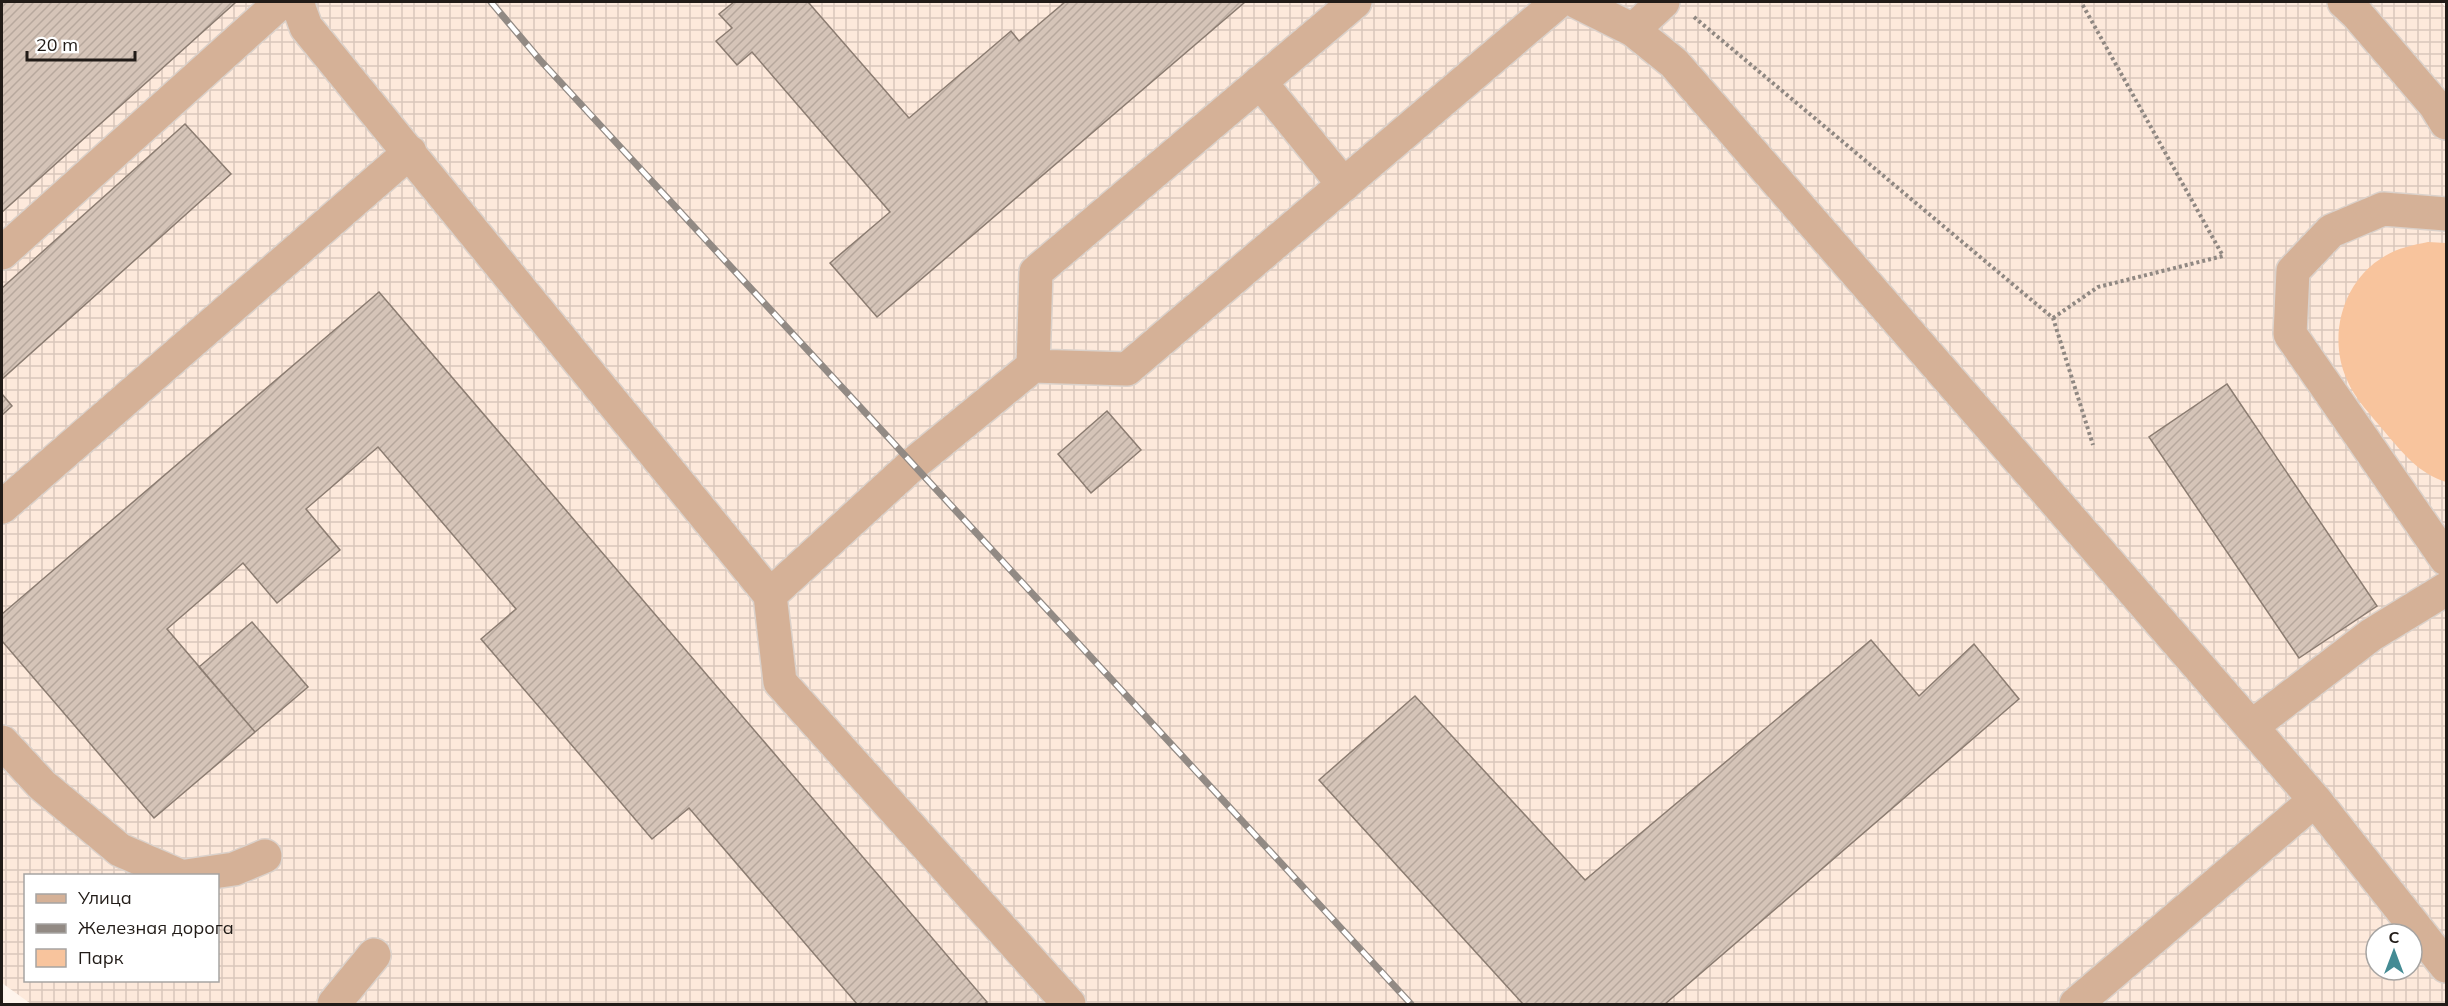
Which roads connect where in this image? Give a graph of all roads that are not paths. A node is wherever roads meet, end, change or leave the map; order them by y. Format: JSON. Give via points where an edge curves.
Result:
{"nodes":[{"id":1,"x":281,"y":2,"type":"edge"},
{"id":2,"x":297,"y":2,"type":"edge"},
{"id":3,"x":1355,"y":2,"type":"edge"},
{"id":4,"x":1558,"y":2,"type":"edge"},
{"id":5,"x":1576,"y":2,"type":"edge"},
{"id":6,"x":1663,"y":2,"type":"edge"},
{"id":7,"x":2344,"y":2,"type":"edge"},
{"id":8,"x":1634,"y":30,"type":"junction"},
{"id":9,"x":1260,"y":82,"type":"junction"},
{"id":10,"x":2446,"y":123,"type":"edge"},
{"id":11,"x":410,"y":152,"type":"junction"},
{"id":12,"x":1344,"y":185,"type":"junction"},
{"id":13,"x":2446,"y":214,"type":"edge"},
{"id":14,"x":2,"y":253,"type":"edge"},
{"id":15,"x":1033,"y":366,"type":"junction"},
{"id":16,"x":2,"y":507,"type":"edge"},
{"id":17,"x":2446,"y":559,"type":"edge"},
{"id":18,"x":2446,"y":589,"type":"edge"},
{"id":19,"x":770,"y":595,"type":"junction"},
{"id":20,"x":2251,"y":727,"type":"junction"},
{"id":21,"x":2,"y":742,"type":"edge"},
{"id":22,"x":2315,"y":800,"type":"junction"},
{"id":23,"x":265,"y":856,"type":"dead end"},
{"id":24,"x":175,"y":874,"type":"edge"},
{"id":25,"x":200,"y":874,"type":"edge"},
{"id":26,"x":374,"y":956,"type":"dead end"},
{"id":27,"x":2446,"y":966,"type":"edge"},
{"id":28,"x":334,"y":1005,"type":"edge"},
{"id":29,"x":1069,"y":1005,"type":"edge"},
{"id":30,"x":2076,"y":1005,"type":"edge"}],
"edges":[{"from":1,"to":14,"type":"lane"},
{"from":2,"to":11,"type":"lane","via":[[306,27]]},
{"from":3,"to":9,"type":"lane"},
{"from":4,"to":12,"type":"lane"},
{"from":5,"to":8,"type":"lane"},
{"from":6,"to":8,"type":"lane"},
{"from":7,"to":10,"type":"lane","via":[[2435,105]]},
{"from":8,"to":20,"type":"lane","via":[[1674,63]]},
{"from":9,"to":12,"type":"lane"},
{"from":9,"to":15,"type":"lane","via":[[1036,272]]},
{"from":11,"to":16,"type":"lane"},
{"from":11,"to":19,"type":"lane"},
{"from":12,"to":15,"type":"lane","via":[[1127,369]]},
{"from":13,"to":17,"type":"lane","via":[[2384,209],[2331,231],[2293,271],[2290,334]]},
{"from":15,"to":19,"type":"lane","via":[[912,465]]},
{"from":18,"to":20,"type":"lane","via":[[2371,635]]},
{"from":19,"to":29,"type":"lane","via":[[780,682]]},
{"from":20,"to":22,"type":"lane"},
{"from":21,"to":24,"type":"lane","via":[[42,785],[120,850]]},
{"from":22,"to":27,"type":"lane"},
{"from":22,"to":30,"type":"lane"},
{"from":23,"to":25,"type":"lane","via":[[234,869]]},
{"from":26,"to":28,"type":"lane"}]}
